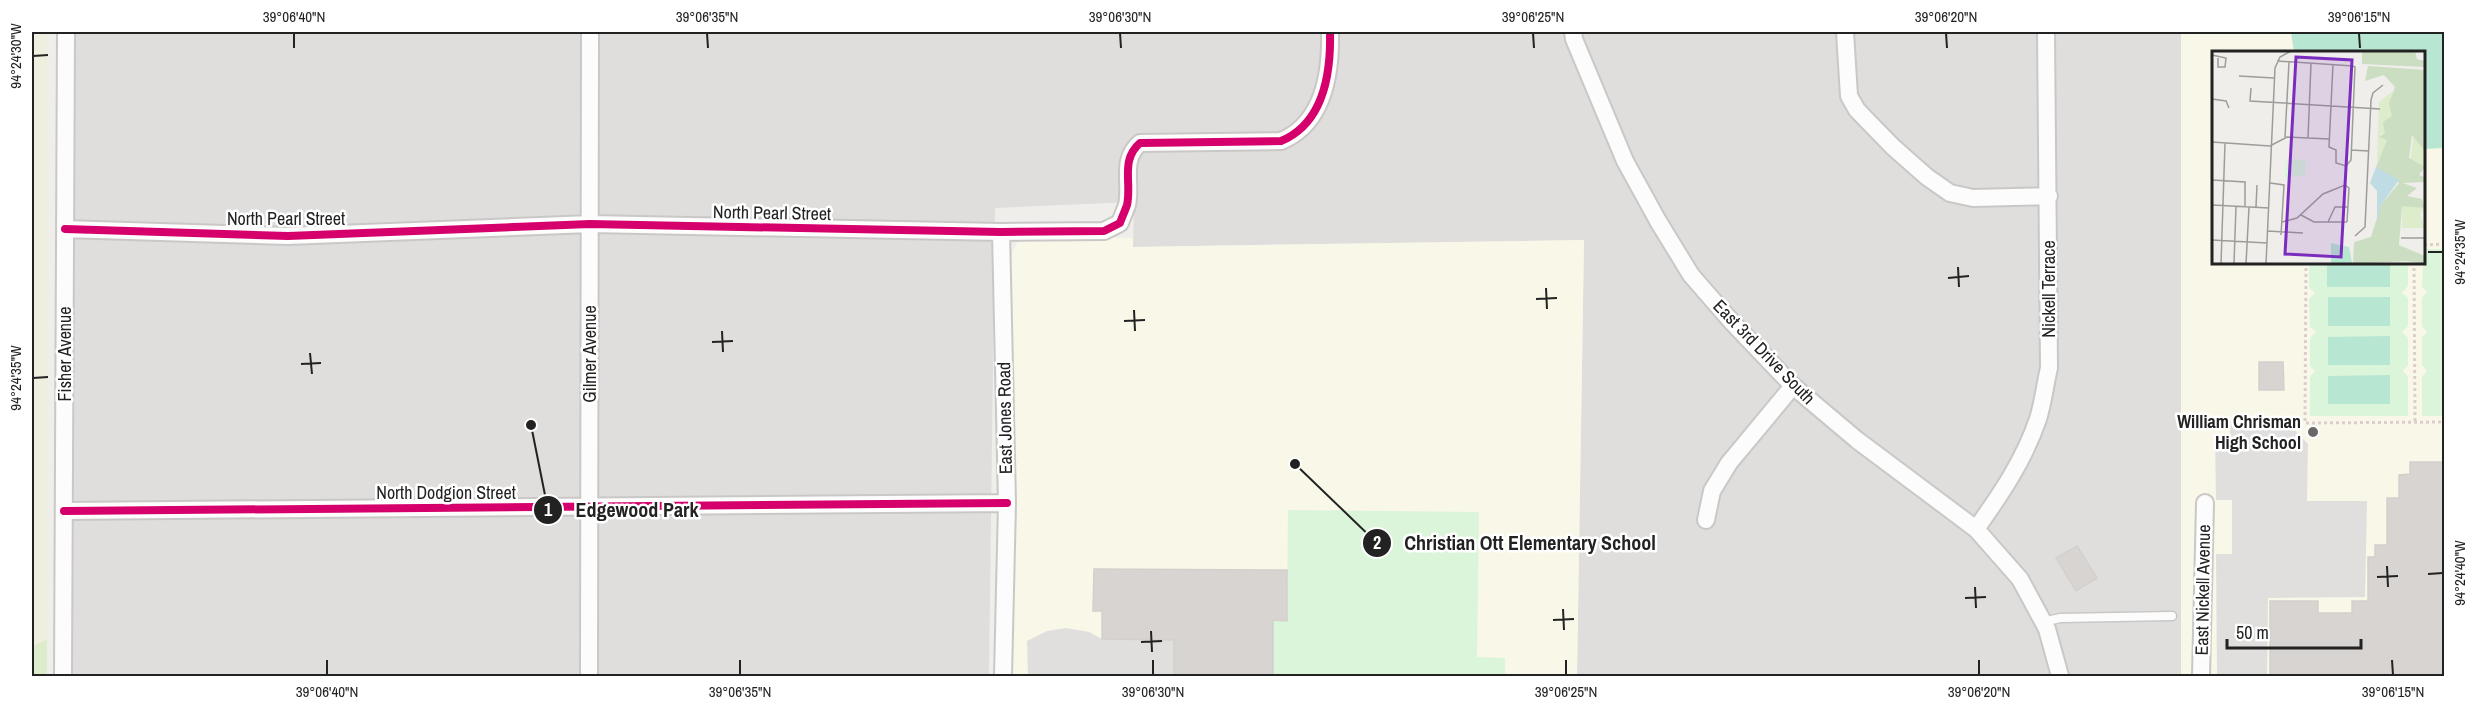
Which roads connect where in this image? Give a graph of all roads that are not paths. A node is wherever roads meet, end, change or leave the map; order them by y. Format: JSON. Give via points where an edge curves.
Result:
{"nodes":[{"id":1,"x":66,"y":32,"type":"edge"},
{"id":2,"x":590,"y":32,"type":"edge"},
{"id":3,"x":1330,"y":32,"type":"edge"},
{"id":4,"x":1573,"y":32,"type":"edge"},
{"id":5,"x":1845,"y":32,"type":"edge"},
{"id":6,"x":2046,"y":32,"type":"edge"},
{"id":7,"x":2049,"y":196,"type":"junction"},
{"id":8,"x":590,"y":224,"type":"junction"},
{"id":9,"x":66,"y":229,"type":"junction"},
{"id":10,"x":1001,"y":232,"type":"junction"},
{"id":11,"x":1793,"y":386,"type":"junction"},
{"id":12,"x":1007,"y":503,"type":"junction"},
{"id":13,"x":2205,"y":503,"type":"dead end"},
{"id":14,"x":589,"y":507,"type":"junction"},
{"id":15,"x":64,"y":511,"type":"junction"},
{"id":16,"x":1706,"y":520,"type":"dead end"},
{"id":17,"x":1976,"y":529,"type":"junction"},
{"id":18,"x":2172,"y":616,"type":"dead end"},
{"id":19,"x":2043,"y":622,"type":"junction"},
{"id":20,"x":63,"y":676,"type":"edge"},
{"id":21,"x":589,"y":676,"type":"edge"},
{"id":22,"x":1003,"y":676,"type":"edge"},
{"id":23,"x":2060,"y":676,"type":"edge"},
{"id":24,"x":2201,"y":676,"type":"edge"}],
"edges":[{"from":1,"to":9,"type":"street","name":"Fisher Avenue"},
{"from":2,"to":8,"type":"street","name":"Gilmer Avenue"},
{"from":3,"to":10,"type":"street","name":"North Pearl Street","via":[[1327,81],[1312,118],[1295,135],[1281,141],[1140,143],[1129,158],[1127,204],[1120,223],[1104,231]]},
{"from":4,"to":11,"type":"street","name":"East 3rd Drive South","via":[[1625,161],[1691,275]]},
{"from":5,"to":7,"type":"street","via":[[1849,96],[1885,140],[1927,177],[1950,193],[1973,198]]},
{"from":6,"to":7,"type":"street","name":"Nickell Terrace"},
{"from":7,"to":17,"type":"street","name":"Nickell Terrace","via":[[2049,368],[2039,417],[2025,454]]},
{"from":8,"to":9,"type":"street","name":"North Pearl Street","via":[[288,236]]},
{"from":8,"to":10,"type":"street","name":"North Pearl Street"},
{"from":8,"to":14,"type":"street","name":"Gilmer Avenue"},
{"from":9,"to":15,"type":"street","name":"Fisher Avenue"},
{"from":10,"to":12,"type":"street","name":"East Jones Road"},
{"from":11,"to":16,"type":"street","via":[[1729,463],[1712,491]]},
{"from":11,"to":17,"type":"street","name":"East 3rd Drive South","via":[[1857,440]]},
{"from":12,"to":14,"type":"street","name":"North Dodgion Street"},
{"from":12,"to":22,"type":"street","name":"East Jones Road"},
{"from":13,"to":24,"type":"street","name":"East Nickell Avenue"},
{"from":14,"to":15,"type":"street","name":"North Dodgion Street"},
{"from":14,"to":21,"type":"street","name":"Gilmer Avenue"},
{"from":15,"to":20,"type":"street","name":"Fisher Avenue"},
{"from":17,"to":19,"type":"street","name":"East 3rd Drive South","via":[[2020,579]]},
{"from":18,"to":19,"type":"lane","via":[[2060,618]]},
{"from":19,"to":23,"type":"street","name":"East 3rd Drive South"}]}
